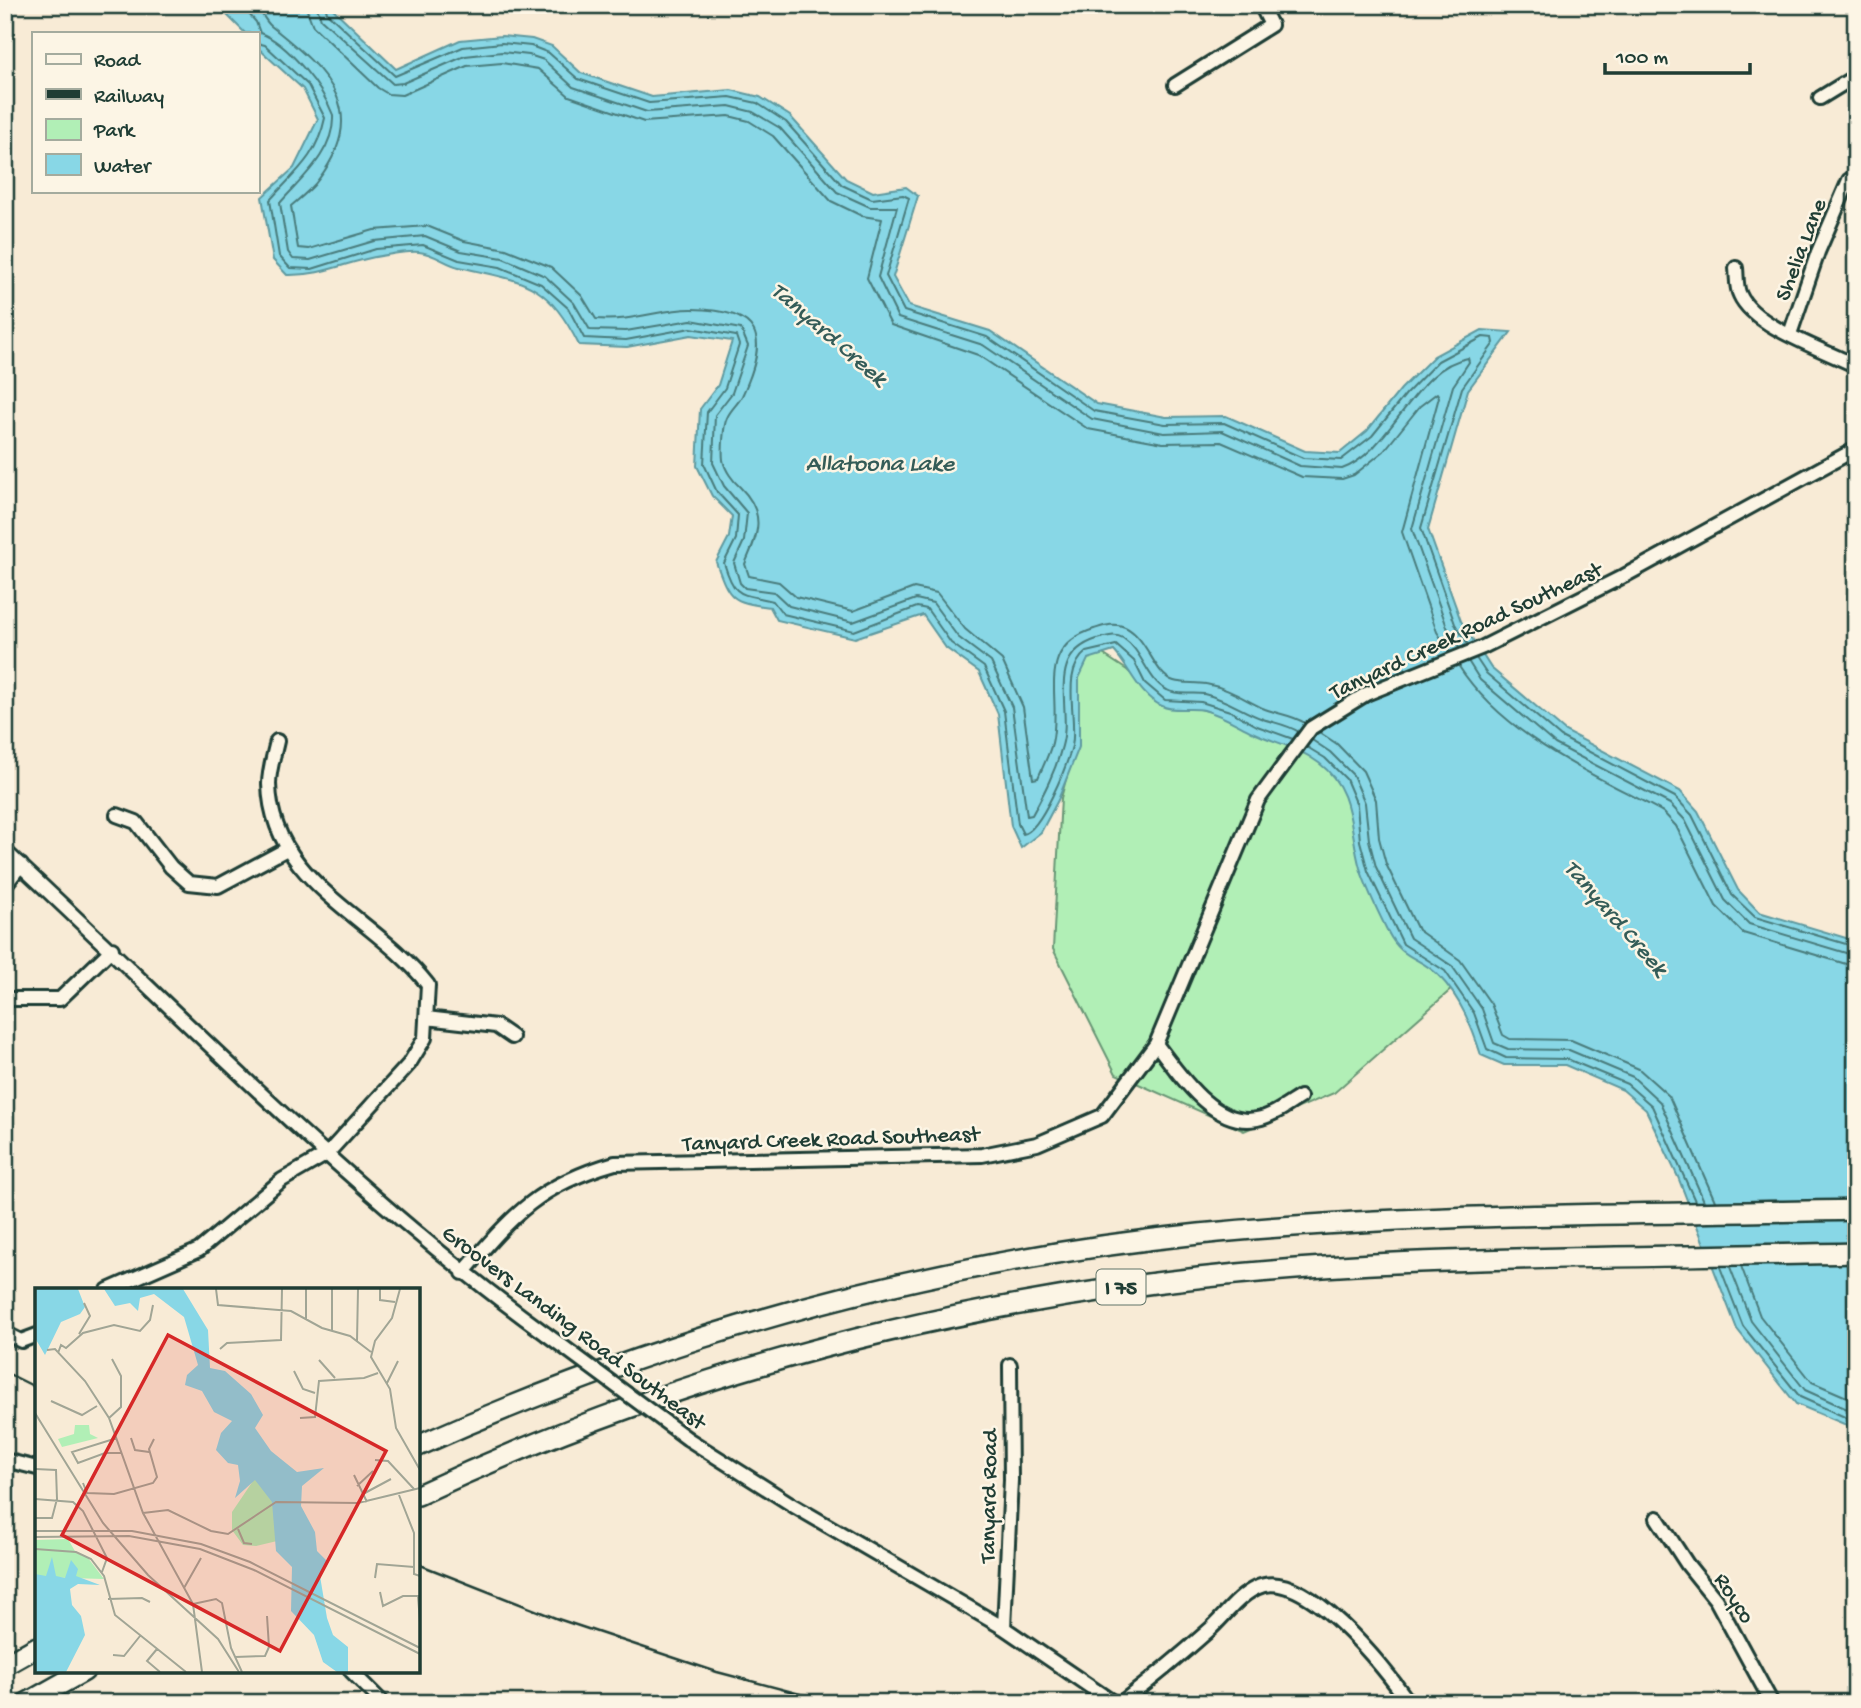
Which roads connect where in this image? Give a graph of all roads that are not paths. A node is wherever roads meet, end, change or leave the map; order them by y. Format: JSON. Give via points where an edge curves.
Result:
{"nodes":[{"id":1,"x":1261,"y":5,"type":"edge"},
{"id":2,"x":1856,"y":76,"type":"edge"},
{"id":3,"x":1175,"y":85,"type":"dead end"},
{"id":4,"x":1820,"y":99,"type":"dead end"},
{"id":5,"x":1849,"y":180,"type":"dead end"},
{"id":6,"x":1736,"y":268,"type":"dead end"},
{"id":7,"x":1790,"y":334,"type":"junction"},
{"id":8,"x":1856,"y":366,"type":"edge"},
{"id":9,"x":1856,"y":449,"type":"edge"},
{"id":10,"x":277,"y":741,"type":"dead end"},
{"id":11,"x":117,"y":815,"type":"dead end"},
{"id":12,"x":287,"y":849,"type":"junction"},
{"id":13,"x":5,"y":850,"type":"edge"},
{"id":14,"x":21,"y":865,"type":"junction"},
{"id":15,"x":5,"y":885,"type":"edge"},
{"id":16,"x":112,"y":949,"type":"junction"},
{"id":17,"x":5,"y":999,"type":"edge"},
{"id":18,"x":426,"y":1018,"type":"junction"},
{"id":19,"x":512,"y":1037,"type":"dead end"},
{"id":20,"x":1156,"y":1044,"type":"junction"},
{"id":21,"x":1300,"y":1097,"type":"dead end"},
{"id":22,"x":327,"y":1154,"type":"junction"},
{"id":23,"x":1856,"y":1210,"type":"edge"},
{"id":24,"x":1856,"y":1254,"type":"edge"},
{"id":25,"x":463,"y":1273,"type":"junction"},
{"id":26,"x":113,"y":1288,"type":"edge"},
{"id":27,"x":5,"y":1333,"type":"edge"},
{"id":28,"x":35,"y":1336,"type":"edge"},
{"id":29,"x":1010,"y":1365,"type":"dead end"},
{"id":30,"x":420,"y":1445,"type":"edge"},
{"id":31,"x":5,"y":1460,"type":"edge"},
{"id":32,"x":35,"y":1468,"type":"edge"},
{"id":33,"x":420,"y":1493,"type":"edge"},
{"id":34,"x":1657,"y":1518,"type":"dead end"},
{"id":35,"x":1004,"y":1629,"type":"junction"},
{"id":36,"x":35,"y":1648,"type":"edge"},
{"id":37,"x":5,"y":1665,"type":"edge"},
{"id":38,"x":80,"y":1673,"type":"edge"},
{"id":39,"x":353,"y":1673,"type":"edge"},
{"id":40,"x":27,"y":1703,"type":"edge"},
{"id":41,"x":383,"y":1703,"type":"edge"},
{"id":42,"x":1114,"y":1703,"type":"edge"},
{"id":43,"x":1121,"y":1703,"type":"edge"},
{"id":44,"x":1409,"y":1703,"type":"edge"},
{"id":45,"x":1772,"y":1703,"type":"edge"}],
"edges":[{"from":1,"to":3,"type":"street","via":[[1271,25]]},
{"from":2,"to":4,"type":"street"},
{"from":5,"to":7,"type":"street","name":"Shelia Lane"},
{"from":6,"to":7,"type":"street","via":[[1739,293],[1747,308]]},
{"from":7,"to":8,"type":"street"},
{"from":9,"to":20,"type":"street","name":"Tanyard Creek Road Southeast","via":[[1624,576],[1483,647],[1366,694],[1311,729],[1258,800]]},
{"from":10,"to":12,"type":"street","via":[[269,782],[274,824]]},
{"from":11,"to":12,"type":"street","via":[[136,822],[189,883],[218,886]]},
{"from":12,"to":18,"type":"street","via":[[317,887],[414,966],[428,985]]},
{"from":13,"to":14,"type":"street","name":"Groovers Landing Road Southeast"},
{"from":14,"to":15,"type":"street"},
{"from":14,"to":16,"type":"street","name":"Groovers Landing Road Southeast"},
{"from":16,"to":17,"type":"street","via":[[60,999]]},
{"from":16,"to":22,"type":"street","name":"Groovers Landing Road Southeast"},
{"from":18,"to":19,"type":"street","via":[[496,1026]]},
{"from":18,"to":22,"type":"street","via":[[425,1038],[409,1064]]},
{"from":20,"to":21,"type":"street","via":[[1191,1088],[1218,1110],[1240,1119],[1271,1115]]},
{"from":20,"to":25,"type":"street","name":"Tanyard Creek Road Southeast","via":[[1102,1116],[1037,1144],[982,1155],[615,1163],[577,1174],[545,1190],[513,1216]]},
{"from":22,"to":25,"type":"street","name":"Groovers Landing Road Southeast"},
{"from":22,"to":26,"type":"street","via":[[282,1180],[199,1250]]},
{"from":23,"to":30,"type":"highway","number":"I 75","via":[[1300,1225],[1043,1255],[878,1289],[730,1328],[607,1369]]},
{"from":24,"to":33,"type":"highway","number":"I 75","via":[[1354,1265],[1050,1298],[888,1332],[744,1370],[592,1421]]},
{"from":25,"to":35,"type":"street","name":"Groovers Landing Road Southeast","bridge":true,"via":[[688,1439]]},
{"from":27,"to":28,"type":"street","via":[[21,1341]]},
{"from":29,"to":35,"type":"street","name":"Tanyard Road","via":[[1011,1480]]},
{"from":31,"to":32,"type":"street"},
{"from":34,"to":45,"type":"street","name":"Royco","via":[[1716,1600]]},
{"from":35,"to":42,"type":"street","name":"Groovers Landing Road Southeast"},
{"from":36,"to":37,"type":"highway"},
{"from":38,"to":40,"type":"highway"},
{"from":39,"to":41,"type":"street"},
{"from":43,"to":44,"type":"street","via":[[1257,1587],[1279,1583],[1305,1592],[1389,1673]]}]}
